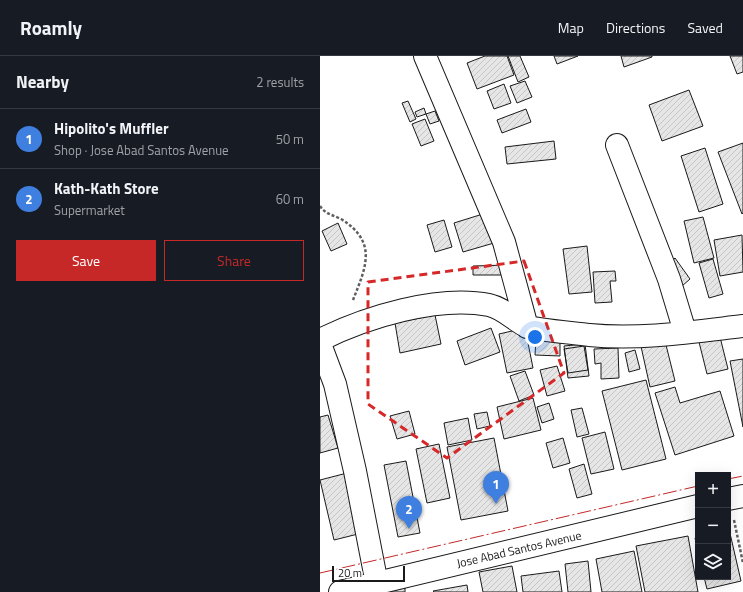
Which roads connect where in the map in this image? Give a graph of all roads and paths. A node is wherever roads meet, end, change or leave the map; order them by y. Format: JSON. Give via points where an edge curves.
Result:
{"nodes":[{"id":1,"x":425,"y":56,"type":"edge"},
{"id":2,"x":617,"y":144,"type":"dead end"},
{"id":3,"x":320,"y":206,"type":"edge"},
{"id":4,"x":743,"y":326,"type":"edge"},
{"id":5,"x":527,"y":327,"type":"junction"},
{"id":6,"x":344,"y":328,"type":"junction"},
{"id":7,"x":685,"y":332,"type":"junction"},
{"id":8,"x":320,"y":340,"type":"edge"},
{"id":9,"x":320,"y":344,"type":"edge"},
{"id":10,"x":733,"y":498,"type":"edge"},
{"id":11,"x":695,"y":507,"type":"edge"},
{"id":12,"x":743,"y":563,"type":"edge"},
{"id":13,"x":377,"y":584,"type":"junction"},
{"id":14,"x":340,"y":592,"type":"edge"}],
"edges":[{"from":1,"to":5,"type":"main road","via":[[504,242]]},
{"from":2,"to":7,"type":"main road"},
{"from":3,"to":6,"type":"path","via":[[358,231],[366,250],[365,271]]},
{"from":4,"to":7,"type":"main road"},
{"from":5,"to":6,"type":"main road","via":[[491,305],[450,302],[371,317]]},
{"from":5,"to":7,"type":"main road","via":[[622,337]]},
{"from":6,"to":8,"type":"main road"},
{"from":9,"to":13,"type":"main road","via":[[335,384]]},
{"from":10,"to":12,"type":"path"},
{"from":11,"to":13,"type":"main road","name":"Jose Abad Santos Avenue"},
{"from":13,"to":14,"type":"main road","name":"Jose Abad Santos Avenue"}]}
